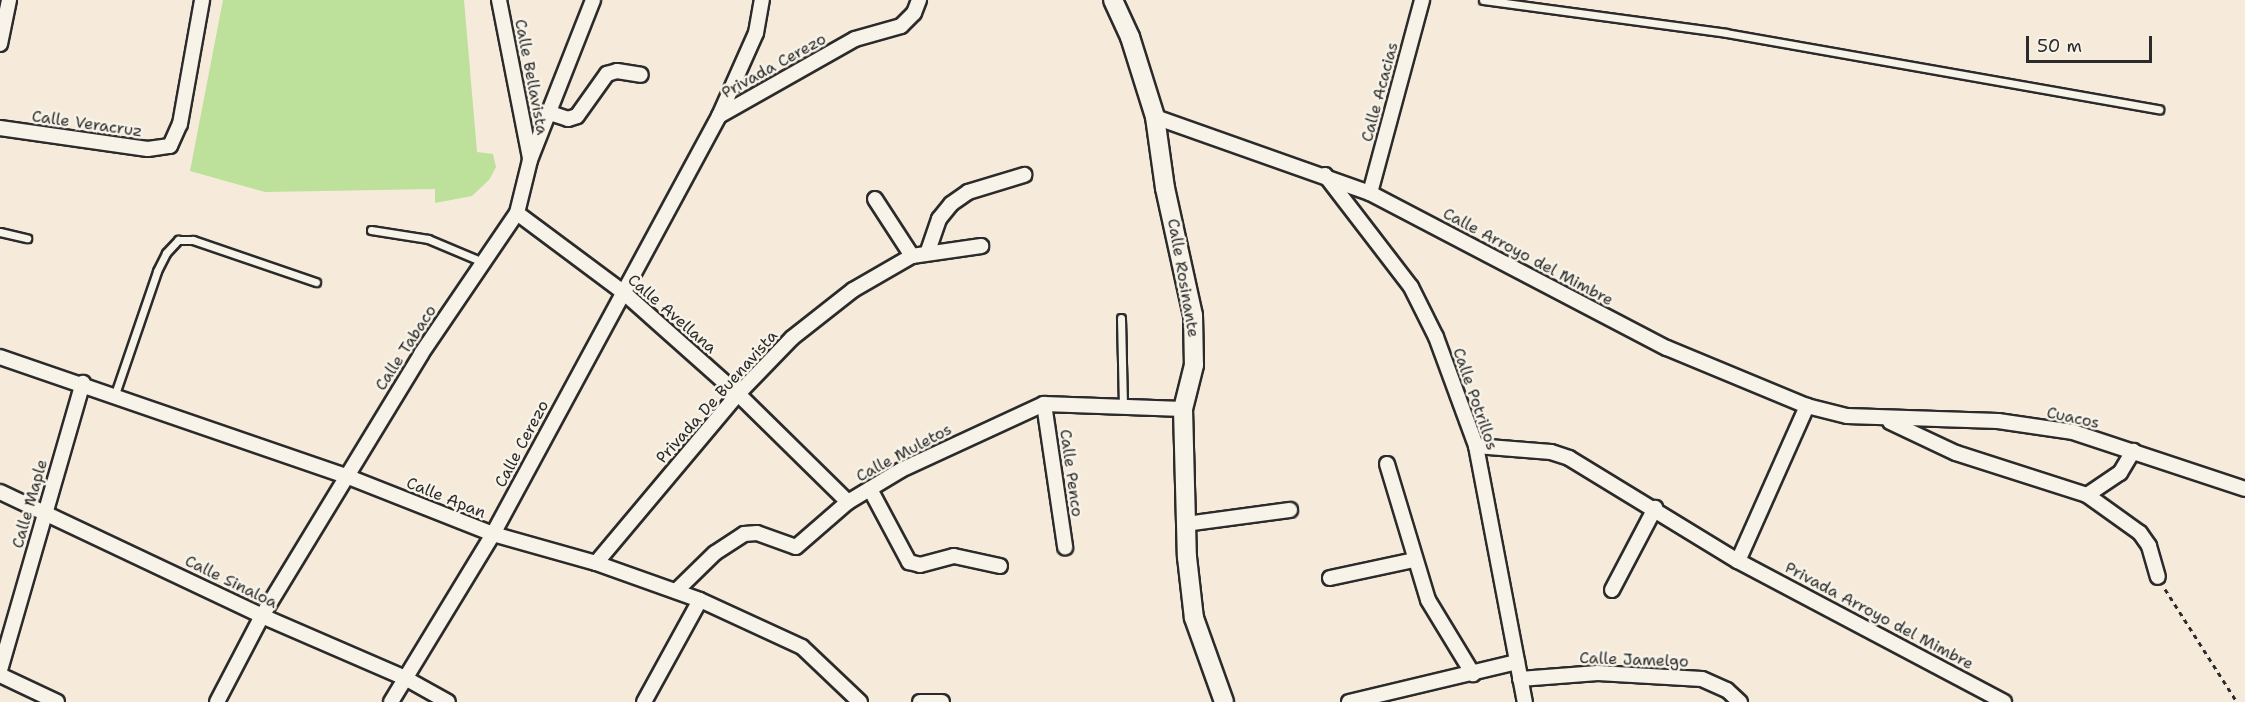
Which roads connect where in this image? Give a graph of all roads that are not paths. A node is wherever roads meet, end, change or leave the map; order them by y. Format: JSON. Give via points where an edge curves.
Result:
{"nodes":[{"id":1,"x":9,"y":0,"type":"edge"},
{"id":2,"x":202,"y":0,"type":"edge"},
{"id":3,"x":499,"y":0,"type":"edge"},
{"id":4,"x":593,"y":0,"type":"edge"},
{"id":5,"x":762,"y":0,"type":"edge"},
{"id":6,"x":919,"y":0,"type":"edge"},
{"id":7,"x":1113,"y":0,"type":"edge"},
{"id":8,"x":1422,"y":0,"type":"edge"},
{"id":9,"x":1483,"y":0,"type":"edge"},
{"id":10,"x":0,"y":44,"type":"edge"},
{"id":11,"x":641,"y":75,"type":"dead end"},
{"id":12,"x":2159,"y":109,"type":"dead end"},
{"id":13,"x":547,"y":112,"type":"junction"},
{"id":14,"x":719,"y":116,"type":"junction"},
{"id":15,"x":1155,"y":117,"type":"junction"},
{"id":16,"x":0,"y":128,"type":"edge"},
{"id":17,"x":530,"y":160,"type":"junction"},
{"id":18,"x":1324,"y":174,"type":"junction"},
{"id":19,"x":1024,"y":175,"type":"dead end"},
{"id":20,"x":1370,"y":193,"type":"junction"},
{"id":21,"x":875,"y":199,"type":"dead end"},
{"id":22,"x":517,"y":213,"type":"junction"},
{"id":23,"x":371,"y":230,"type":"dead end"},
{"id":24,"x":0,"y":232,"type":"edge"},
{"id":25,"x":27,"y":238,"type":"dead end"},
{"id":26,"x":981,"y":246,"type":"dead end"},
{"id":27,"x":928,"y":251,"type":"junction"},
{"id":28,"x":912,"y":256,"type":"junction"},
{"id":29,"x":483,"y":262,"type":"junction"},
{"id":30,"x":316,"y":282,"type":"dead end"},
{"id":31,"x":623,"y":292,"type":"junction"},
{"id":32,"x":1121,"y":318,"type":"dead end"},
{"id":33,"x":0,"y":357,"type":"edge"},
{"id":34,"x":83,"y":383,"type":"junction"},
{"id":35,"x":115,"y":394,"type":"junction"},
{"id":36,"x":738,"y":394,"type":"junction"},
{"id":37,"x":1044,"y":404,"type":"junction"},
{"id":38,"x":1807,"y":406,"type":"junction"},
{"id":39,"x":1123,"y":407,"type":"junction"},
{"id":40,"x":1183,"y":409,"type":"junction"},
{"id":41,"x":1886,"y":419,"type":"junction"},
{"id":42,"x":1476,"y":446,"type":"junction"},
{"id":43,"x":2133,"y":451,"type":"junction"},
{"id":44,"x":1387,"y":464,"type":"dead end"},
{"id":45,"x":346,"y":476,"type":"junction"},
{"id":46,"x":870,"y":489,"type":"junction"},
{"id":47,"x":2245,"y":489,"type":"edge"},
{"id":48,"x":0,"y":492,"type":"edge"},
{"id":49,"x":2087,"y":495,"type":"junction"},
{"id":50,"x":848,"y":502,"type":"junction"},
{"id":51,"x":1655,"y":508,"type":"junction"},
{"id":52,"x":1290,"y":510,"type":"dead end"},
{"id":53,"x":45,"y":511,"type":"junction"},
{"id":54,"x":1186,"y":524,"type":"junction"},
{"id":55,"x":493,"y":534,"type":"junction"},
{"id":56,"x":1065,"y":548,"type":"dead end"},
{"id":57,"x":1414,"y":560,"type":"junction"},
{"id":58,"x":1738,"y":561,"type":"junction"},
{"id":59,"x":596,"y":562,"type":"junction"},
{"id":60,"x":1000,"y":566,"type":"dead end"},
{"id":61,"x":1330,"y":578,"type":"dead end"},
{"id":62,"x":2158,"y":578,"type":"road end"},
{"id":63,"x":1612,"y":590,"type":"dead end"},
{"id":64,"x":676,"y":591,"type":"junction"},
{"id":65,"x":700,"y":600,"type":"junction"},
{"id":66,"x":262,"y":616,"type":"junction"},
{"id":67,"x":1518,"y":662,"type":"junction"},
{"id":68,"x":0,"y":670,"type":"edge"},
{"id":69,"x":1473,"y":674,"type":"junction"},
{"id":70,"x":0,"y":675,"type":"edge"},
{"id":71,"x":405,"y":678,"type":"junction"},
{"id":72,"x":1520,"y":679,"type":"junction"},
{"id":73,"x":850,"y":692,"type":"junction"},
{"id":74,"x":1985,"y":697,"type":"edge"},
{"id":75,"x":57,"y":702,"type":"edge"},
{"id":76,"x":217,"y":702,"type":"edge"},
{"id":77,"x":391,"y":702,"type":"edge"},
{"id":78,"x":448,"y":702,"type":"edge"},
{"id":79,"x":644,"y":702,"type":"edge"},
{"id":80,"x":839,"y":702,"type":"edge"},
{"id":81,"x":861,"y":702,"type":"edge"},
{"id":82,"x":920,"y":702,"type":"edge"},
{"id":83,"x":942,"y":702,"type":"edge"},
{"id":84,"x":1224,"y":702,"type":"edge"},
{"id":85,"x":1349,"y":702,"type":"edge"},
{"id":86,"x":1525,"y":702,"type":"edge"},
{"id":87,"x":1740,"y":702,"type":"edge"},
{"id":88,"x":2004,"y":702,"type":"edge"}],
"edges":[{"from":1,"to":10,"type":"street"},
{"from":2,"to":16,"type":"street","name":"Calle Veracruz","via":[[180,124],[170,146],[148,149]]},
{"from":3,"to":17,"type":"street","name":"Calle Bellavista"},
{"from":4,"to":13,"type":"street","name":"Calle Tabaco"},
{"from":5,"to":14,"type":"street","via":[[756,33]]},
{"from":6,"to":14,"type":"street","name":"Privada Cerezo","via":[[914,13],[901,26],[855,39]]},
{"from":7,"to":15,"type":"street","name":"Calle Rosinante","via":[[1133,46]]},
{"from":8,"to":20,"type":"street","name":"Calle Acacias"},
{"from":9,"to":12,"type":"lane","via":[[1726,33]]},
{"from":11,"to":13,"type":"street","via":[[617,71],[607,74],[576,116],[568,119]]},
{"from":13,"to":17,"type":"street","name":"Calle Tabaco"},
{"from":14,"to":31,"type":"street","name":"Privada Cerezo"},
{"from":15,"to":18,"type":"street","name":"Calle Arroyo del Mimbre"},
{"from":15,"to":40,"type":"street","name":"Calle Rosinante","via":[[1196,341]]},
{"from":17,"to":22,"type":"street","name":"Calle Tabaco"},
{"from":18,"to":20,"type":"street","name":"Calle Arroyo del Mimbre"},
{"from":18,"to":42,"type":"street","name":"Calle Potrillos","via":[[1411,287],[1427,316]]},
{"from":19,"to":27,"type":"street","via":[[968,192],[951,204],[939,219]]},
{"from":20,"to":38,"type":"street","name":"Calle Arroyo del Mimbre","via":[[1666,348]]},
{"from":21,"to":28,"type":"street"},
{"from":22,"to":29,"type":"street","name":"Calle Tabaco"},
{"from":22,"to":31,"type":"street","name":"Calle Avellana"},
{"from":23,"to":29,"type":"lane","via":[[428,239]]},
{"from":24,"to":25,"type":"lane"},
{"from":26,"to":27,"type":"street","name":"Privada De Buenavista"},
{"from":27,"to":28,"type":"street","name":"Privada De Buenavista"},
{"from":28,"to":36,"type":"street","name":"Privada De Buenavista","via":[[853,290],[801,331]]},
{"from":29,"to":45,"type":"street","name":"Calle Tabaco"},
{"from":30,"to":35,"type":"lane","via":[[193,240],[178,240],[157,271]]},
{"from":31,"to":36,"type":"street","name":"Calle Avellana"},
{"from":31,"to":55,"type":"street","name":"Calle Cerezo"},
{"from":32,"to":39,"type":"lane"},
{"from":33,"to":34,"type":"street","name":"Calle Apan"},
{"from":34,"to":35,"type":"street","name":"Calle Apan"},
{"from":34,"to":53,"type":"street","name":"Calle Maple"},
{"from":35,"to":45,"type":"street","name":"Calle Apan"},
{"from":36,"to":50,"type":"street","name":"Calle Avellana"},
{"from":36,"to":59,"type":"street","name":"Privada De Buenavista"},
{"from":37,"to":39,"type":"street","name":"Calle Muletos"},
{"from":37,"to":46,"type":"street","name":"Calle Muletos","via":[[902,470]]},
{"from":37,"to":56,"type":"street","name":"Calle Penco"},
{"from":38,"to":41,"type":"street","name":"Calle Arroyo del Mimbre"},
{"from":38,"to":58,"type":"street"},
{"from":39,"to":40,"type":"street","name":"Calle Muletos"},
{"from":40,"to":54,"type":"street","name":"Calle Rosinante"},
{"from":41,"to":43,"type":"street","name":"Cuacos","via":[[1998,421],[2073,432]]},
{"from":41,"to":49,"type":"street","via":[[1956,453]]},
{"from":42,"to":51,"type":"street","name":"Privada Arroyo del Mimbre","via":[[1551,452],[1569,458]]},
{"from":42,"to":67,"type":"street","name":"Calle Potrillos"},
{"from":43,"to":47,"type":"street","name":"Cuacos"},
{"from":43,"to":49,"type":"street","via":[[2120,473]]},
{"from":44,"to":57,"type":"street"},
{"from":45,"to":55,"type":"street","name":"Calle Apan"},
{"from":45,"to":66,"type":"street","name":"Calle Tabaco"},
{"from":46,"to":50,"type":"street","name":"Calle Muletos"},
{"from":46,"to":60,"type":"street","via":[[908,560],[917,565],[954,556]]},
{"from":48,"to":53,"type":"street","name":"Calle Sinaloa"},
{"from":49,"to":62,"type":"street","via":[[2140,533],[2149,546]]},
{"from":50,"to":64,"type":"street","name":"Calle Muletos","via":[[796,547],[757,533],[744,534],[715,554]]},
{"from":51,"to":58,"type":"street","name":"Privada Arroyo del Mimbre"},
{"from":51,"to":63,"type":"street"},
{"from":52,"to":54,"type":"street"},
{"from":53,"to":66,"type":"street","name":"Calle Sinaloa"},
{"from":53,"to":68,"type":"street","name":"Calle Maple"},
{"from":54,"to":84,"type":"street","name":"Calle Rosinante","via":[[1194,618]]},
{"from":55,"to":59,"type":"street","name":"Calle Apan"},
{"from":55,"to":71,"type":"street","name":"Calle Cerezo"},
{"from":57,"to":61,"type":"street"},
{"from":57,"to":69,"type":"street","via":[[1439,622]]},
{"from":58,"to":74,"type":"street","name":"Privada Arroyo del Mimbre"},
{"from":59,"to":64,"type":"street","name":"Calle Apan"},
{"from":64,"to":65,"type":"street","name":"Calle Apan"},
{"from":65,"to":73,"type":"street","name":"Calle Apan","via":[[802,647]]},
{"from":65,"to":79,"type":"street"},
{"from":66,"to":71,"type":"street","name":"Calle Sinaloa"},
{"from":66,"to":76,"type":"street","name":"Calle Tabaco"},
{"from":67,"to":69,"type":"street"},
{"from":67,"to":72,"type":"street","name":"Calle Potrillos"},
{"from":69,"to":85,"type":"street"},
{"from":70,"to":75,"type":"street"},
{"from":71,"to":77,"type":"street","name":"Calle Cerezo"},
{"from":71,"to":78,"type":"street","name":"Calle Sinaloa"},
{"from":72,"to":86,"type":"street","name":"Calle Potrillos"},
{"from":72,"to":87,"type":"street","name":"Calle Jamelgo","via":[[1598,673],[1702,679],[1726,690]]},
{"from":73,"to":80,"type":"street"},
{"from":73,"to":81,"type":"street","name":"Calle Apan"},
{"from":74,"to":88,"type":"street","name":"Privada Arroyo del Mimbre"},
{"from":82,"to":83,"type":"street"}]}
